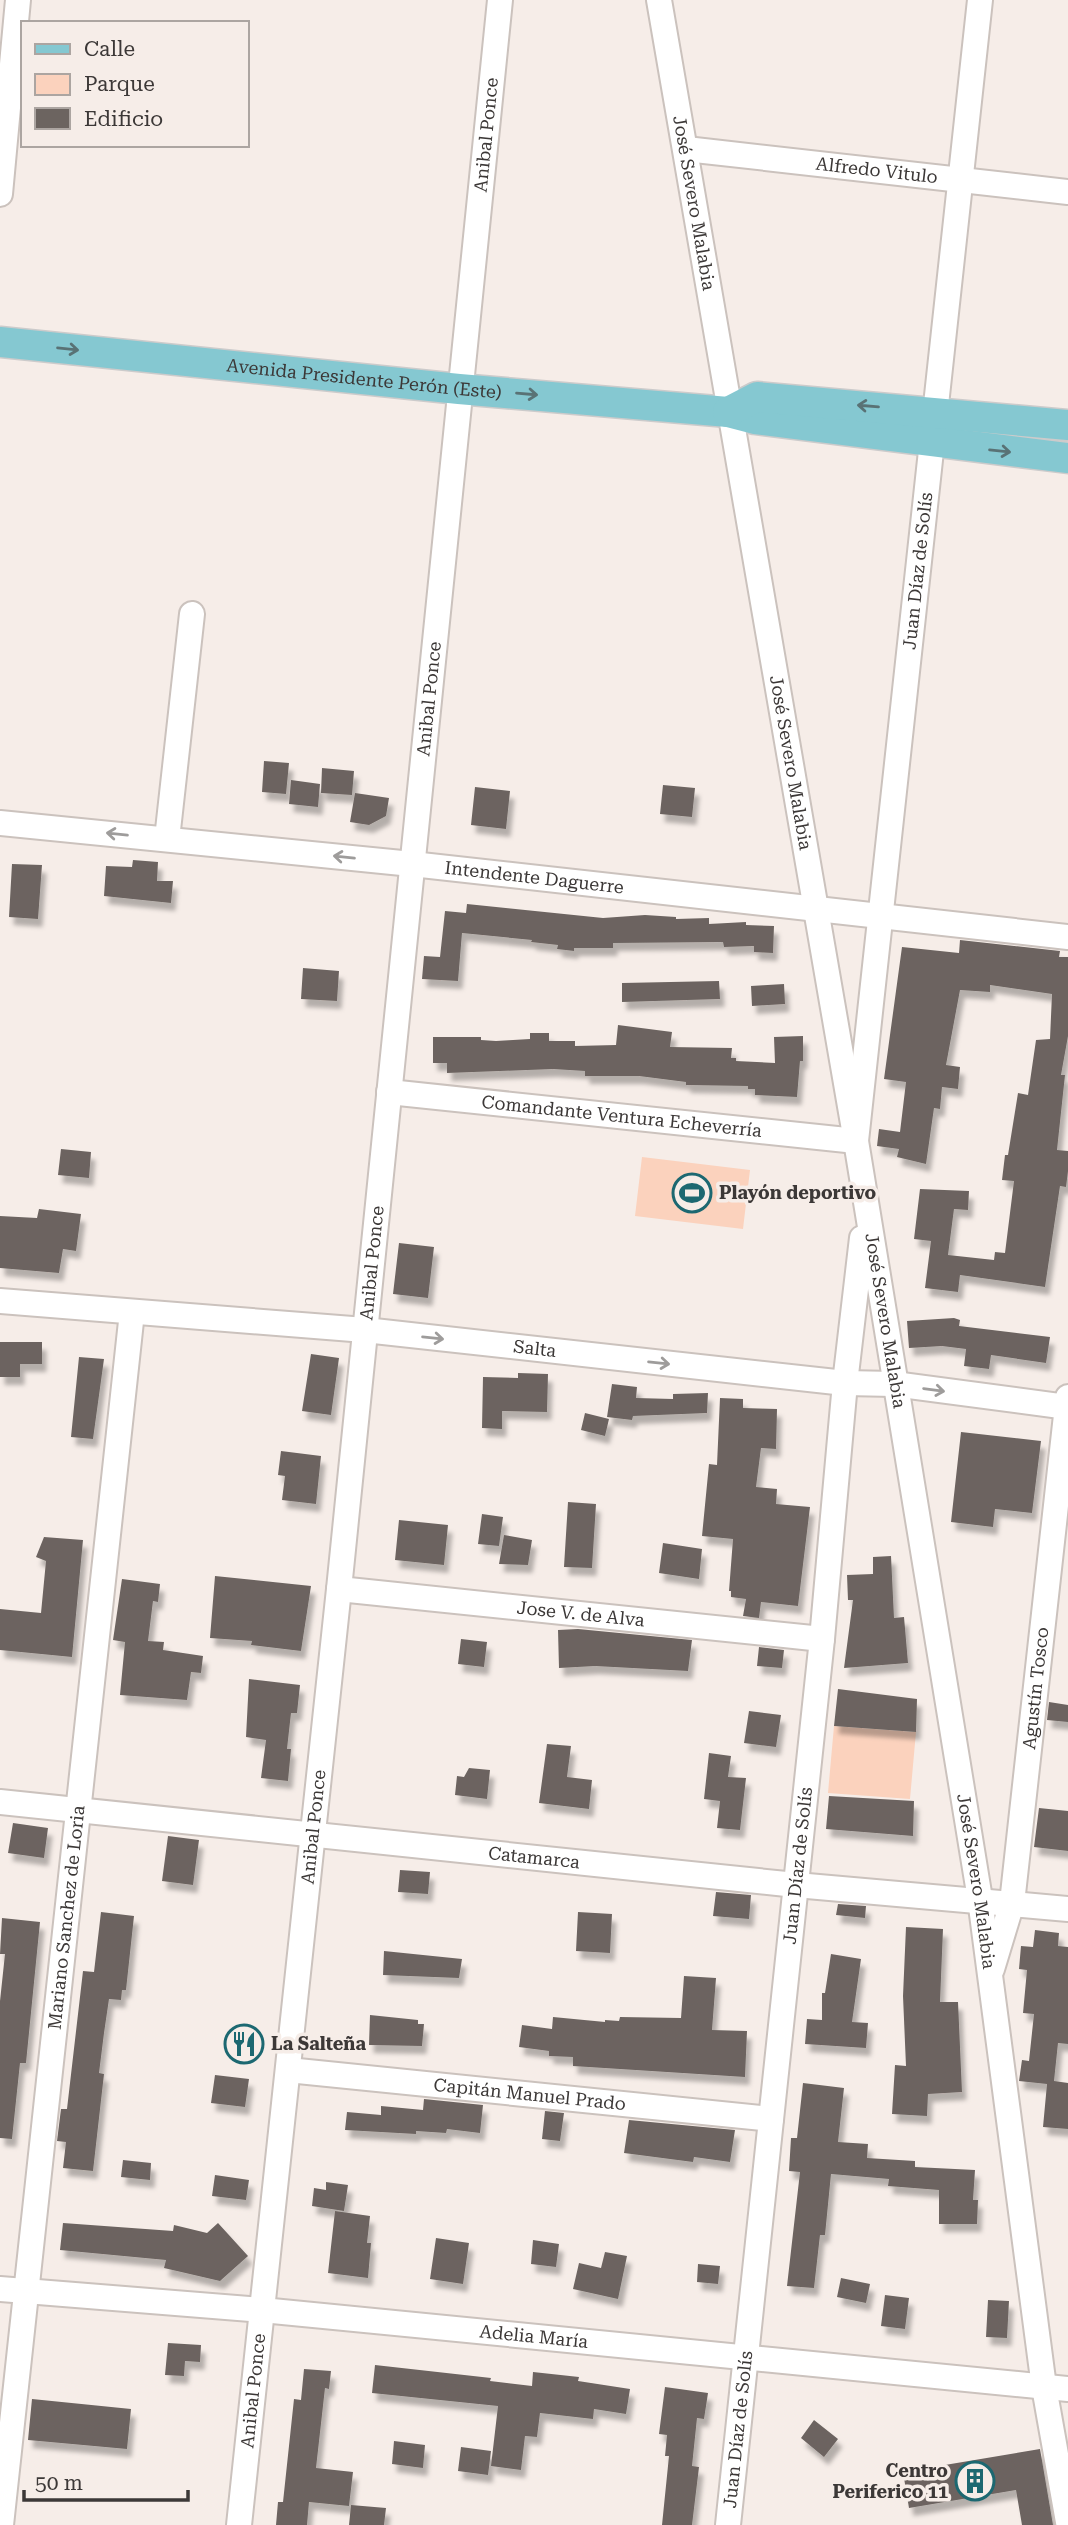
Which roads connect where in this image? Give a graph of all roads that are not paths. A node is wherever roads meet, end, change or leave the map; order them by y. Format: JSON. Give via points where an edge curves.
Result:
{"nodes":[{"id":1,"x":18,"y":0,"type":"edge"},
{"id":2,"x":500,"y":0,"type":"edge"},
{"id":3,"x":659,"y":0,"type":"edge"},
{"id":4,"x":980,"y":0,"type":"edge"},
{"id":5,"x":686,"y":149,"type":"junction"},
{"id":6,"x":962,"y":179,"type":"junction"},
{"id":7,"x":1068,"y":192,"type":"edge"},
{"id":8,"x":0,"y":194,"type":"edge"},
{"id":9,"x":0,"y":342,"type":"edge"},
{"id":10,"x":459,"y":389,"type":"junction"},
{"id":11,"x":728,"y":412,"type":"junction"},
{"id":12,"x":936,"y":412,"type":"junction"},
{"id":13,"x":1068,"y":425,"type":"edge"},
{"id":14,"x":933,"y":443,"type":"junction"},
{"id":15,"x":1068,"y":458,"type":"edge"},
{"id":16,"x":192,"y":614,"type":"dead end"},
{"id":17,"x":0,"y":823,"type":"edge"},
{"id":18,"x":167,"y":839,"type":"junction"},
{"id":19,"x":412,"y":864,"type":"junction"},
{"id":20,"x":813,"y":909,"type":"junction"},
{"id":21,"x":879,"y":916,"type":"junction"},
{"id":22,"x":1068,"y":937,"type":"edge"},
{"id":23,"x":389,"y":1092,"type":"junction"},
{"id":24,"x":856,"y":1141,"type":"junction"},
{"id":25,"x":866,"y":1207,"type":"junction"},
{"id":26,"x":0,"y":1301,"type":"edge"},
{"id":27,"x":132,"y":1312,"type":"junction"},
{"id":28,"x":365,"y":1331,"type":"junction"},
{"id":29,"x":845,"y":1383,"type":"junction"},
{"id":30,"x":894,"y":1384,"type":"junction"},
{"id":31,"x":1068,"y":1404,"type":"edge"},
{"id":32,"x":339,"y":1588,"type":"junction"},
{"id":33,"x":822,"y":1639,"type":"junction"},
{"id":34,"x":0,"y":1802,"type":"edge"},
{"id":35,"x":79,"y":1810,"type":"junction"},
{"id":36,"x":313,"y":1834,"type":"junction"},
{"id":37,"x":796,"y":1885,"type":"junction"},
{"id":38,"x":980,"y":1899,"type":"junction"},
{"id":39,"x":1013,"y":1903,"type":"junction"},
{"id":40,"x":1068,"y":1909,"type":"edge"},
{"id":41,"x":990,"y":1977,"type":"junction"},
{"id":42,"x":288,"y":2070,"type":"junction"},
{"id":43,"x":771,"y":2119,"type":"junction"},
{"id":44,"x":0,"y":2289,"type":"edge"},
{"id":45,"x":25,"y":2291,"type":"junction"},
{"id":46,"x":262,"y":2310,"type":"junction"},
{"id":47,"x":746,"y":2356,"type":"junction"},
{"id":48,"x":1056,"y":2388,"type":"edge"},
{"id":49,"x":1068,"y":2522,"type":"edge"},
{"id":50,"x":1,"y":2525,"type":"edge"},
{"id":51,"x":239,"y":2525,"type":"edge"},
{"id":52,"x":728,"y":2525,"type":"edge"}],
"edges":[{"from":1,"to":8,"type":"street"},
{"from":2,"to":10,"type":"street","name":"Anibal Ponce"},
{"from":3,"to":5,"type":"street","name":"José Severo Malabia"},
{"from":4,"to":6,"type":"street","name":"Juan Díaz de Solís"},
{"from":5,"to":6,"type":"street","name":"Alfredo Vitulo"},
{"from":5,"to":11,"type":"street","name":"José Severo Malabia"},
{"from":6,"to":7,"type":"street","name":"Alfredo Vitulo"},
{"from":6,"to":12,"type":"street","name":"Juan Díaz de Solís"},
{"from":9,"to":10,"type":"main road","name":"Avenida Presidente Perón (Este)","one_way":true},
{"from":10,"to":11,"type":"main road","name":"Avenida Presidente Perón (Este)","one_way":true},
{"from":10,"to":19,"type":"street","name":"Anibal Ponce"},
{"from":12,"to":11,"type":"main road","one_way":true,"via":[[757,397]]},
{"from":11,"to":14,"type":"main road","name":"Avenida Presidente Perón (Este)"},
{"from":11,"to":20,"type":"street","name":"José Severo Malabia"},
{"from":12,"to":13,"type":"main road"},
{"from":12,"to":14,"type":"street","name":"Juan Díaz de Solís"},
{"from":14,"to":15,"type":"main road","name":"Avenida Presidente Perón (Este)","one_way":true},
{"from":14,"to":21,"type":"street","name":"Juan Díaz de Solís"},
{"from":16,"to":18,"type":"street"},
{"from":18,"to":17,"type":"street","name":"Intendente Daguerre","one_way":true},
{"from":19,"to":18,"type":"street","name":"Intendente Daguerre","one_way":true},
{"from":19,"to":20,"type":"street","name":"Intendente Daguerre"},
{"from":19,"to":23,"type":"street","name":"Anibal Ponce"},
{"from":20,"to":21,"type":"street","name":"Intendente Daguerre"},
{"from":20,"to":24,"type":"street","name":"José Severo Malabia"},
{"from":21,"to":22,"type":"street","name":"Intendente Daguerre"},
{"from":21,"to":24,"type":"street","name":"Juan Díaz de Solís"},
{"from":23,"to":24,"type":"street","name":"Comandante Ventura Echeverría"},
{"from":23,"to":28,"type":"street","name":"Anibal Ponce"},
{"from":24,"to":25,"type":"street","name":"José Severo Malabia"},
{"from":25,"to":29,"type":"street","name":"Juan Díaz de Solís"},
{"from":25,"to":30,"type":"street","name":"José Severo Malabia"},
{"from":26,"to":27,"type":"street","name":"Salta"},
{"from":27,"to":28,"type":"street","name":"Salta"},
{"from":27,"to":35,"type":"street","name":"Mariano Sanchez de Loria"},
{"from":28,"to":29,"type":"street","name":"Salta","one_way":true},
{"from":28,"to":32,"type":"street","name":"Anibal Ponce"},
{"from":29,"to":30,"type":"street","name":"Salta"},
{"from":29,"to":33,"type":"street","name":"Juan Díaz de Solís"},
{"from":30,"to":31,"type":"street","name":"Salta","one_way":true},
{"from":30,"to":38,"type":"street","name":"José Severo Malabia"},
{"from":31,"to":39,"type":"street","name":"Agustín Tosco"},
{"from":32,"to":33,"type":"street","name":"Jose V. de Alva"},
{"from":32,"to":36,"type":"street","name":"Anibal Ponce"},
{"from":33,"to":37,"type":"street","name":"Juan Díaz de Solís"},
{"from":34,"to":35,"type":"street","name":"Catamarca"},
{"from":35,"to":36,"type":"street","name":"Catamarca"},
{"from":35,"to":45,"type":"street","name":"Mariano Sanchez de Loria"},
{"from":36,"to":37,"type":"street","name":"Catamarca"},
{"from":36,"to":42,"type":"street","name":"Anibal Ponce"},
{"from":37,"to":38,"type":"street","name":"Catamarca"},
{"from":37,"to":43,"type":"street","name":"Juan Díaz de Solís"},
{"from":38,"to":39,"type":"street","name":"Catamarca"},
{"from":38,"to":41,"type":"street","name":"José Severo Malabia"},
{"from":39,"to":40,"type":"street","name":"Catamarca"},
{"from":39,"to":41,"type":"street","name":"Agustín Tosco"},
{"from":41,"to":48,"type":"street","name":"José Severo Malabia"},
{"from":42,"to":43,"type":"street","name":"Capitán Manuel Prado"},
{"from":42,"to":46,"type":"street","name":"Anibal Ponce"},
{"from":43,"to":47,"type":"street","name":"Juan Díaz de Solís"},
{"from":44,"to":45,"type":"street","name":"Adelia María"},
{"from":45,"to":46,"type":"street","name":"Adelia María"},
{"from":45,"to":50,"type":"street","name":"Mariano Sanchez de Loria"},
{"from":46,"to":47,"type":"street","name":"Adelia María"},
{"from":46,"to":51,"type":"street","name":"Anibal Ponce"},
{"from":47,"to":48,"type":"street","name":"Adelia María"},
{"from":47,"to":52,"type":"street","name":"Juan Díaz de Solís"},
{"from":48,"to":49,"type":"street","name":"José Severo Malabia"}]}
